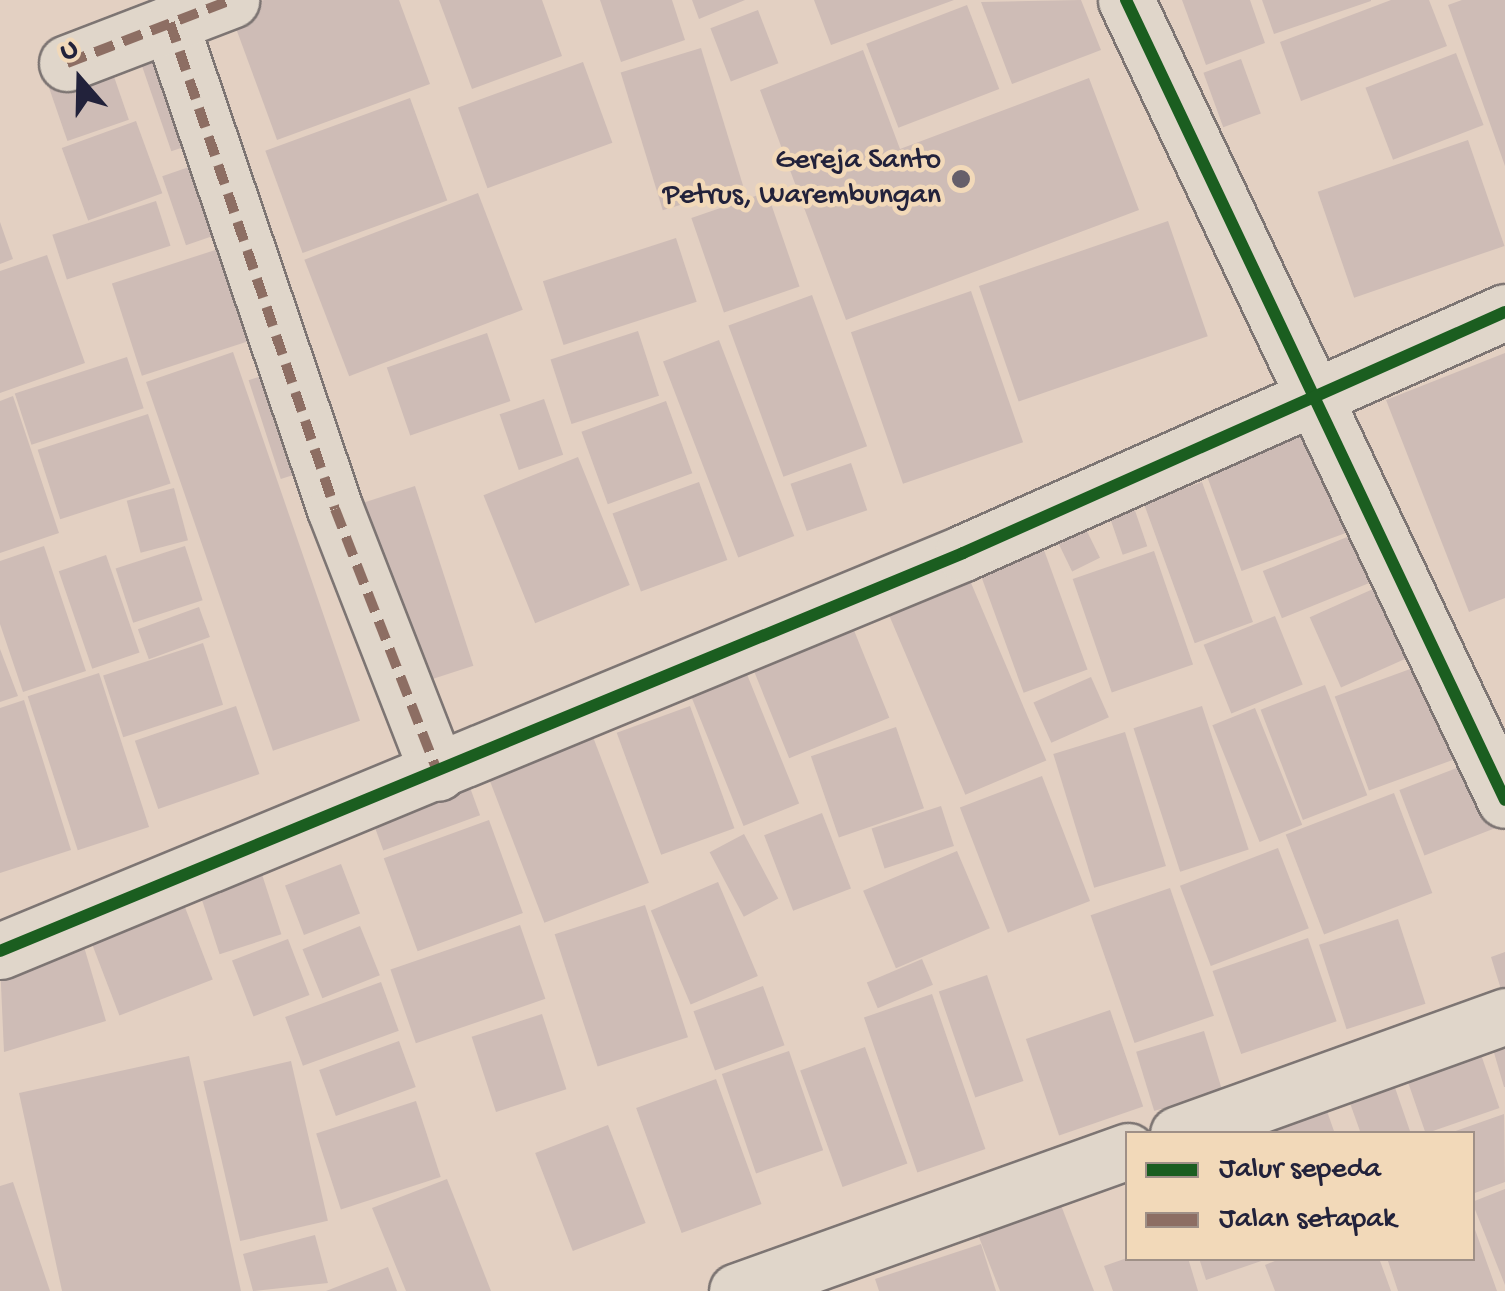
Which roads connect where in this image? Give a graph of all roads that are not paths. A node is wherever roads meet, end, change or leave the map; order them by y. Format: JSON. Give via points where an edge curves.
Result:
{"nodes":[{"id":1,"x":231,"y":0,"type":"edge"},
{"id":2,"x":1126,"y":0,"type":"edge"},
{"id":3,"x":170,"y":23,"type":"junction"},
{"id":4,"x":66,"y":63,"type":"dead end"},
{"id":5,"x":1505,"y":312,"type":"edge"},
{"id":6,"x":1307,"y":396,"type":"junction"},
{"id":7,"x":438,"y":773,"type":"junction"},
{"id":8,"x":1505,"y":800,"type":"edge"},
{"id":9,"x":0,"y":951,"type":"edge"},
{"id":10,"x":1505,"y":1016,"type":"edge"},
{"id":11,"x":1186,"y":1131,"type":"edge"},
{"id":12,"x":1125,"y":1152,"type":"edge"},
{"id":13,"x":829,"y":1275,"type":"edge"},
{"id":14,"x":737,"y":1291,"type":"edge"}],
"edges":[{"from":1,"to":3,"type":"street"},
{"from":2,"to":6,"type":"street"},
{"from":3,"to":4,"type":"street"},
{"from":3,"to":7,"type":"street","via":[[335,509]]},
{"from":5,"to":6,"type":"street"},
{"from":6,"to":7,"type":"street","via":[[963,553]]},
{"from":6,"to":8,"type":"street"},
{"from":7,"to":9,"type":"street"},
{"from":10,"to":11,"type":"street"},
{"from":12,"to":13,"type":"street"},
{"from":13,"to":14,"type":"street"}]}
